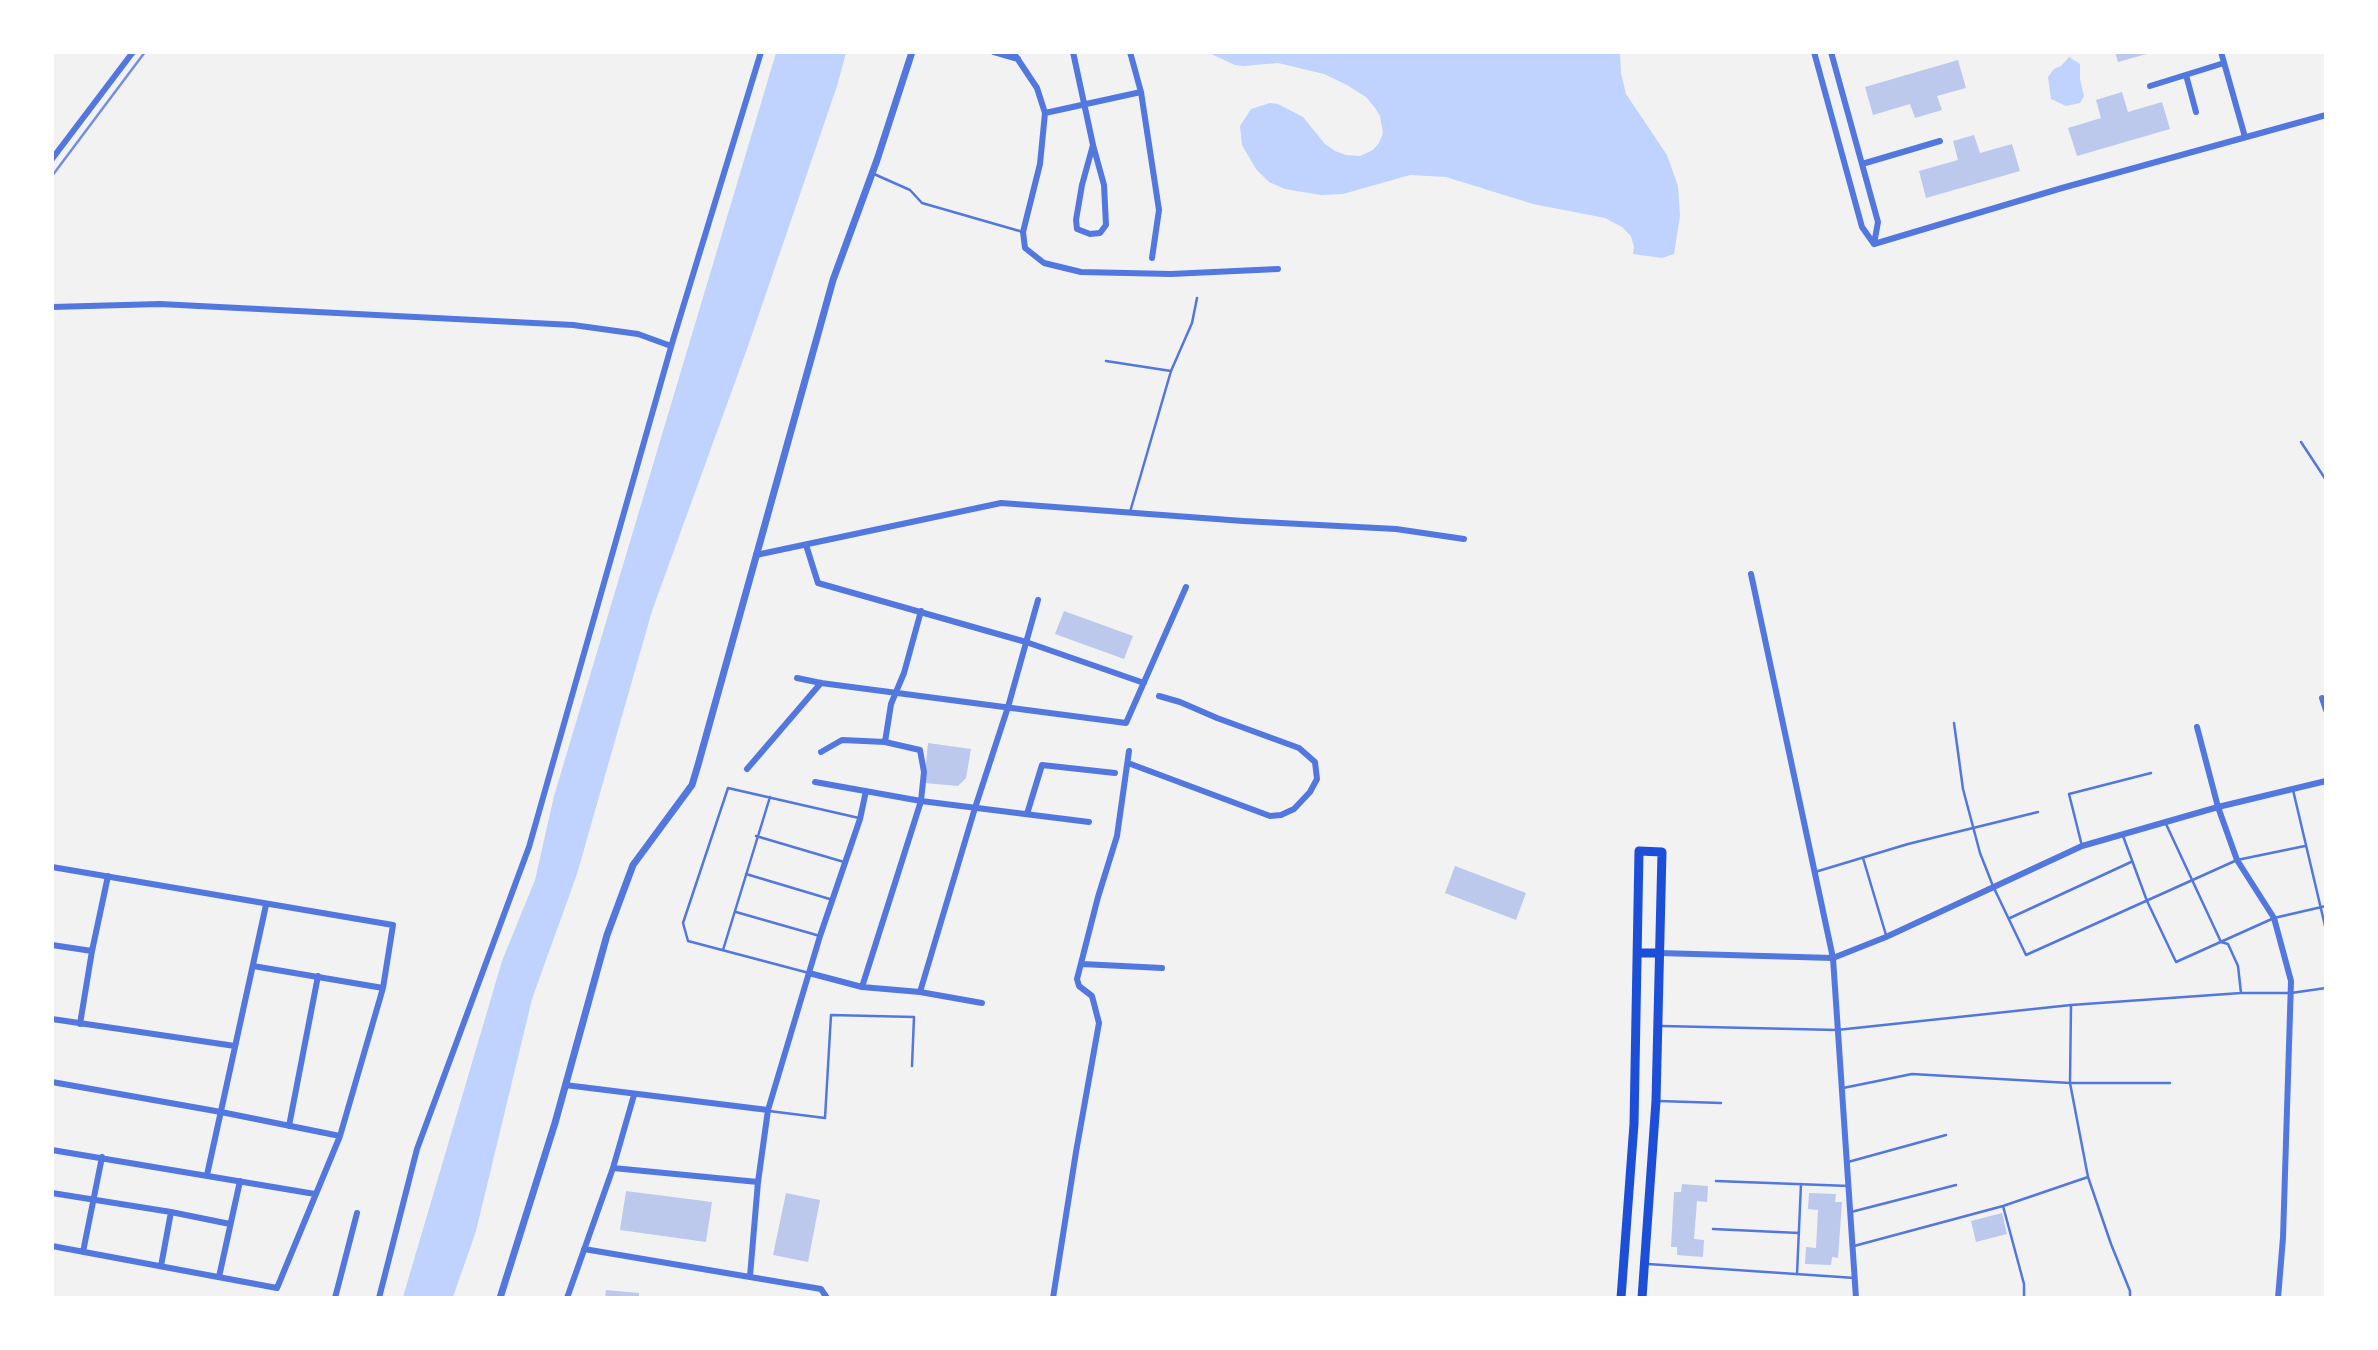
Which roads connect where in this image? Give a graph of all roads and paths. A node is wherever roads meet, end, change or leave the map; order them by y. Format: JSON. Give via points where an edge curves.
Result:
{"nodes":[{"id":1,"x":133,"y":52,"type":"edge"},
{"id":2,"x":761,"y":52,"type":"edge"},
{"id":3,"x":912,"y":52,"type":"edge"},
{"id":4,"x":994,"y":52,"type":"edge"},
{"id":5,"x":1013,"y":52,"type":"edge"},
{"id":6,"x":1073,"y":52,"type":"edge"},
{"id":7,"x":1130,"y":52,"type":"edge"},
{"id":8,"x":1814,"y":52,"type":"edge"},
{"id":9,"x":1831,"y":52,"type":"edge"},
{"id":10,"x":2221,"y":52,"type":"edge"},
{"id":11,"x":1018,"y":59,"type":"junction"},
{"id":12,"x":2224,"y":63,"type":"junction"},
{"id":13,"x":2186,"y":75,"type":"junction"},
{"id":14,"x":2150,"y":86,"type":"dead end"},
{"id":15,"x":1141,"y":92,"type":"junction"},
{"id":16,"x":1084,"y":104,"type":"junction"},
{"id":17,"x":2196,"y":112,"type":"dead end"},
{"id":18,"x":1045,"y":113,"type":"junction"},
{"id":19,"x":2326,"y":115,"type":"edge"},
{"id":20,"x":2245,"y":137,"type":"junction"},
{"id":21,"x":1940,"y":141,"type":"dead end"},
{"id":22,"x":1093,"y":145,"type":"junction"},
{"id":23,"x":52,"y":159,"type":"edge"},
{"id":24,"x":1862,"y":164,"type":"junction"},
{"id":25,"x":872,"y":173,"type":"junction"},
{"id":26,"x":1023,"y":232,"type":"junction"},
{"id":27,"x":1874,"y":244,"type":"junction"},
{"id":28,"x":1152,"y":258,"type":"dead end"},
{"id":29,"x":1278,"y":269,"type":"dead end"},
{"id":30,"x":1197,"y":298,"type":"dead end"},
{"id":31,"x":52,"y":307,"type":"edge"},
{"id":32,"x":671,"y":346,"type":"junction"},
{"id":33,"x":1106,"y":361,"type":"dead end"},
{"id":34,"x":1171,"y":371,"type":"junction"},
{"id":35,"x":2301,"y":442,"type":"dead end"},
{"id":36,"x":2326,"y":480,"type":"edge"},
{"id":37,"x":1129,"y":513,"type":"junction"},
{"id":38,"x":1464,"y":539,"type":"dead end"},
{"id":39,"x":806,"y":545,"type":"junction"},
{"id":40,"x":756,"y":555,"type":"junction"},
{"id":41,"x":1751,"y":574,"type":"dead end"},
{"id":42,"x":1186,"y":587,"type":"dead end"},
{"id":43,"x":1038,"y":600,"type":"dead end"},
{"id":44,"x":921,"y":611,"type":"junction"},
{"id":45,"x":1026,"y":642,"type":"junction"},
{"id":46,"x":797,"y":678,"type":"dead end"},
{"id":47,"x":821,"y":683,"type":"junction"},
{"id":48,"x":1144,"y":683,"type":"junction"},
{"id":49,"x":896,"y":692,"type":"junction"},
{"id":50,"x":1159,"y":696,"type":"dead end"},
{"id":51,"x":1009,"y":707,"type":"junction"},
{"id":52,"x":1954,"y":723,"type":"dead end"},
{"id":53,"x":2197,"y":727,"type":"dead end"},
{"id":54,"x":885,"y":741,"type":"junction"},
{"id":55,"x":1129,"y":751,"type":"dead end"},
{"id":56,"x":821,"y":752,"type":"dead end"},
{"id":57,"x":1128,"y":763,"type":"junction"},
{"id":58,"x":747,"y":769,"type":"dead end"},
{"id":59,"x":2151,"y":772,"type":"dead end"},
{"id":60,"x":1115,"y":773,"type":"dead end"},
{"id":61,"x":2326,"y":781,"type":"edge"},
{"id":62,"x":815,"y":782,"type":"dead end"},
{"id":63,"x":2293,"y":790,"type":"junction"},
{"id":64,"x":866,"y":791,"type":"junction"},
{"id":65,"x":770,"y":797,"type":"junction"},
{"id":66,"x":921,"y":801,"type":"junction"},
{"id":67,"x":2218,"y":807,"type":"junction"},
{"id":68,"x":975,"y":808,"type":"junction"},
{"id":69,"x":2038,"y":812,"type":"dead end"},
{"id":70,"x":1027,"y":814,"type":"junction"},
{"id":71,"x":860,"y":819,"type":"junction"},
{"id":72,"x":2165,"y":821,"type":"junction"},
{"id":73,"x":1090,"y":822,"type":"dead end"},
{"id":74,"x":1974,"y":828,"type":"junction"},
{"id":75,"x":2122,"y":833,"type":"junction"},
{"id":76,"x":756,"y":836,"type":"junction"},
{"id":77,"x":2082,"y":846,"type":"junction"},
{"id":78,"x":2305,"y":846,"type":"junction"},
{"id":79,"x":1863,"y":858,"type":"junction"},
{"id":80,"x":2237,"y":860,"type":"junction"},
{"id":81,"x":2131,"y":862,"type":"junction"},
{"id":82,"x":846,"y":863,"type":"junction"},
{"id":83,"x":52,"y":867,"type":"edge"},
{"id":84,"x":1815,"y":872,"type":"junction"},
{"id":85,"x":746,"y":874,"type":"junction"},
{"id":86,"x":108,"y":876,"type":"junction"},
{"id":87,"x":2192,"y":879,"type":"junction"},
{"id":88,"x":1993,"y":886,"type":"junction"},
{"id":89,"x":834,"y":900,"type":"junction"},
{"id":90,"x":2147,"y":901,"type":"junction"},
{"id":91,"x":266,"y":905,"type":"junction"},
{"id":92,"x":2326,"y":906,"type":"edge"},
{"id":93,"x":2320,"y":908,"type":"junction"},
{"id":94,"x":736,"y":912,"type":"junction"},
{"id":95,"x":2274,"y":918,"type":"junction"},
{"id":96,"x":2009,"y":919,"type":"junction"},
{"id":97,"x":2326,"y":930,"type":"edge"},
{"id":98,"x":820,"y":936,"type":"junction"},
{"id":99,"x":1886,"y":937,"type":"junction"},
{"id":100,"x":2221,"y":942,"type":"junction"},
{"id":101,"x":52,"y":944,"type":"edge"},
{"id":102,"x":723,"y":950,"type":"junction"},
{"id":103,"x":92,"y":951,"type":"junction"},
{"id":104,"x":1638,"y":953,"type":"junction"},
{"id":105,"x":1659,"y":953,"type":"junction"},
{"id":106,"x":1833,"y":958,"type":"junction"},
{"id":107,"x":1082,"y":964,"type":"junction"},
{"id":108,"x":253,"y":966,"type":"junction"},
{"id":109,"x":1162,"y":968,"type":"dead end"},
{"id":110,"x":809,"y":973,"type":"junction"},
{"id":111,"x":318,"y":976,"type":"junction"},
{"id":112,"x":862,"y":987,"type":"junction"},
{"id":113,"x":383,"y":988,"type":"junction"},
{"id":114,"x":2326,"y":988,"type":"edge"},
{"id":115,"x":920,"y":992,"type":"junction"},
{"id":116,"x":2241,"y":993,"type":"junction"},
{"id":117,"x":2291,"y":993,"type":"junction"},
{"id":118,"x":982,"y":1003,"type":"dead end"},
{"id":119,"x":2071,"y":1005,"type":"junction"},
{"id":120,"x":52,"y":1019,"type":"edge"},
{"id":121,"x":80,"y":1024,"type":"junction"},
{"id":122,"x":1659,"y":1026,"type":"junction"},
{"id":123,"x":1837,"y":1030,"type":"junction"},
{"id":124,"x":235,"y":1046,"type":"junction"},
{"id":125,"x":912,"y":1066,"type":"dead end"},
{"id":126,"x":52,"y":1082,"type":"edge"},
{"id":127,"x":2070,"y":1083,"type":"junction"},
{"id":128,"x":2170,"y":1083,"type":"dead end"},
{"id":129,"x":565,"y":1085,"type":"junction"},
{"id":130,"x":1843,"y":1088,"type":"junction"},
{"id":131,"x":634,"y":1095,"type":"junction"},
{"id":132,"x":1656,"y":1101,"type":"junction"},
{"id":133,"x":1721,"y":1103,"type":"dead end"},
{"id":134,"x":768,"y":1110,"type":"junction"},
{"id":135,"x":221,"y":1112,"type":"junction"},
{"id":136,"x":289,"y":1126,"type":"junction"},
{"id":137,"x":1946,"y":1135,"type":"dead end"},
{"id":138,"x":340,"y":1136,"type":"junction"},
{"id":139,"x":52,"y":1150,"type":"edge"},
{"id":140,"x":102,"y":1157,"type":"junction"},
{"id":141,"x":1848,"y":1161,"type":"junction"},
{"id":142,"x":613,"y":1168,"type":"junction"},
{"id":143,"x":207,"y":1175,"type":"junction"},
{"id":144,"x":2088,"y":1177,"type":"junction"},
{"id":145,"x":240,"y":1181,"type":"junction"},
{"id":146,"x":1716,"y":1181,"type":"dead end"},
{"id":147,"x":758,"y":1182,"type":"junction"},
{"id":148,"x":1801,"y":1184,"type":"junction"},
{"id":149,"x":1956,"y":1185,"type":"dead end"},
{"id":150,"x":1849,"y":1186,"type":"junction"},
{"id":151,"x":52,"y":1194,"type":"edge"},
{"id":152,"x":315,"y":1194,"type":"junction"},
{"id":153,"x":94,"y":1201,"type":"junction"},
{"id":154,"x":2003,"y":1206,"type":"junction"},
{"id":155,"x":171,"y":1212,"type":"junction"},
{"id":156,"x":1851,"y":1212,"type":"junction"},
{"id":157,"x":357,"y":1213,"type":"dead end"},
{"id":158,"x":230,"y":1224,"type":"junction"},
{"id":159,"x":1713,"y":1229,"type":"dead end"},
{"id":160,"x":1799,"y":1233,"type":"junction"},
{"id":161,"x":52,"y":1246,"type":"edge"},
{"id":162,"x":1854,"y":1246,"type":"junction"},
{"id":163,"x":584,"y":1249,"type":"junction"},
{"id":164,"x":83,"y":1252,"type":"junction"},
{"id":165,"x":1645,"y":1263,"type":"junction"},
{"id":166,"x":161,"y":1266,"type":"junction"},
{"id":167,"x":1797,"y":1274,"type":"junction"},
{"id":168,"x":750,"y":1276,"type":"junction"},
{"id":169,"x":219,"y":1277,"type":"junction"},
{"id":170,"x":1855,"y":1278,"type":"junction"},
{"id":171,"x":335,"y":1297,"type":"edge"},
{"id":172,"x":379,"y":1297,"type":"edge"},
{"id":173,"x":500,"y":1297,"type":"edge"},
{"id":174,"x":567,"y":1297,"type":"edge"},
{"id":175,"x":827,"y":1297,"type":"edge"},
{"id":176,"x":1053,"y":1297,"type":"edge"},
{"id":177,"x":1621,"y":1297,"type":"edge"},
{"id":178,"x":1642,"y":1297,"type":"edge"},
{"id":179,"x":1856,"y":1297,"type":"edge"},
{"id":180,"x":2024,"y":1297,"type":"edge"},
{"id":181,"x":2130,"y":1297,"type":"edge"},
{"id":182,"x":2278,"y":1297,"type":"edge"}],
"edges":[{"from":1,"to":23,"type":"street"},
{"from":2,"to":32,"type":"street"},
{"from":3,"to":25,"type":"street"},
{"from":4,"to":11,"type":"street"},
{"from":5,"to":11,"type":"street"},
{"from":6,"to":16,"type":"street"},
{"from":7,"to":15,"type":"street"},
{"from":8,"to":27,"type":"street","via":[[1862,228]]},
{"from":9,"to":24,"type":"street"},
{"from":10,"to":12,"type":"street"},
{"from":11,"to":18,"type":"street","via":[[1037,88]]},
{"from":12,"to":13,"type":"street"},
{"from":12,"to":20,"type":"street"},
{"from":13,"to":14,"type":"street"},
{"from":13,"to":17,"type":"street"},
{"from":15,"to":16,"type":"street"},
{"from":15,"to":28,"type":"street","via":[[1159,210]]},
{"from":16,"to":18,"type":"street"},
{"from":16,"to":22,"type":"street"},
{"from":18,"to":26,"type":"street","via":[[1040,164]]},
{"from":19,"to":20,"type":"street"},
{"from":20,"to":27,"type":"street"},
{"from":21,"to":24,"type":"street"},
{"from":22,"to":22,"type":"street","via":[[1076,220],[1077,229],[1090,234],[1100,233],[1106,225],[1104,185]]},
{"from":24,"to":27,"type":"street","via":[[1878,222]]},
{"from":25,"to":26,"type":"lane","via":[[910,190],[922,203]]},
{"from":25,"to":40,"type":"street","via":[[833,280]]},
{"from":26,"to":29,"type":"street","via":[[1026,248],[1044,263],[1082,272]]},
{"from":30,"to":34,"type":"lane","via":[[1192,323]]},
{"from":31,"to":32,"type":"street","via":[[160,304],[560,324],[638,334]]},
{"from":32,"to":172,"type":"street","via":[[529,847],[417,1149]]},
{"from":33,"to":34,"type":"lane"},
{"from":34,"to":37,"type":"lane"},
{"from":35,"to":36,"type":"lane"},
{"from":37,"to":38,"type":"street","via":[[1396,529]]},
{"from":37,"to":39,"type":"street","via":[[1001,503]]},
{"from":39,"to":40,"type":"street"},
{"from":39,"to":44,"type":"street","via":[[818,583]]},
{"from":40,"to":129,"type":"street","via":[[692,785],[633,865],[607,935]]},
{"from":41,"to":84,"type":"street"},
{"from":42,"to":48,"type":"street"},
{"from":43,"to":45,"type":"street"},
{"from":44,"to":45,"type":"street"},
{"from":44,"to":49,"type":"street"},
{"from":45,"to":48,"type":"street"},
{"from":45,"to":51,"type":"street"},
{"from":46,"to":47,"type":"street"},
{"from":47,"to":49,"type":"street"},
{"from":47,"to":58,"type":"street"},
{"from":48,"to":51,"type":"street","via":[[1126,723]]},
{"from":49,"to":51,"type":"street"},
{"from":49,"to":54,"type":"street"},
{"from":50,"to":57,"type":"street","via":[[1299,748],[1315,762],[1317,779],[1294,809],[1270,816]]},
{"from":51,"to":68,"type":"street"},
{"from":52,"to":74,"type":"lane","via":[[1963,789]]},
{"from":53,"to":67,"type":"street"},
{"from":54,"to":56,"type":"street","via":[[842,740]]},
{"from":54,"to":66,"type":"street","via":[[920,750]]},
{"from":55,"to":57,"type":"street"},
{"from":57,"to":107,"type":"street","via":[[1117,836]]},
{"from":59,"to":77,"type":"lane","via":[[2068,794]]},
{"from":60,"to":70,"type":"street","via":[[1042,765]]},
{"from":61,"to":63,"type":"street"},
{"from":62,"to":64,"type":"street"},
{"from":63,"to":67,"type":"street"},
{"from":63,"to":78,"type":"lane"},
{"from":64,"to":66,"type":"street"},
{"from":64,"to":71,"type":"street"},
{"from":65,"to":71,"type":"lane"},
{"from":65,"to":76,"type":"lane"},
{"from":65,"to":102,"type":"lane","via":[[728,788],[683,923],[688,941]]},
{"from":66,"to":68,"type":"street"},
{"from":66,"to":112,"type":"street"},
{"from":67,"to":72,"type":"street"},
{"from":67,"to":80,"type":"street"},
{"from":68,"to":70,"type":"street"},
{"from":68,"to":115,"type":"street"},
{"from":69,"to":74,"type":"lane"},
{"from":70,"to":73,"type":"street"},
{"from":71,"to":82,"type":"street"},
{"from":72,"to":75,"type":"street"},
{"from":72,"to":87,"type":"lane"},
{"from":74,"to":79,"type":"lane"},
{"from":74,"to":88,"type":"lane"},
{"from":75,"to":77,"type":"street"},
{"from":75,"to":81,"type":"lane"},
{"from":76,"to":82,"type":"lane"},
{"from":76,"to":85,"type":"lane"},
{"from":77,"to":88,"type":"street"},
{"from":78,"to":80,"type":"lane"},
{"from":78,"to":93,"type":"lane"},
{"from":79,"to":84,"type":"lane"},
{"from":79,"to":99,"type":"lane"},
{"from":80,"to":87,"type":"lane"},
{"from":80,"to":95,"type":"street"},
{"from":81,"to":90,"type":"lane"},
{"from":81,"to":96,"type":"lane"},
{"from":82,"to":89,"type":"street"},
{"from":83,"to":86,"type":"street"},
{"from":84,"to":106,"type":"street"},
{"from":85,"to":89,"type":"lane"},
{"from":85,"to":94,"type":"lane"},
{"from":86,"to":91,"type":"street"},
{"from":86,"to":103,"type":"street"},
{"from":87,"to":90,"type":"lane"},
{"from":87,"to":100,"type":"lane"},
{"from":88,"to":96,"type":"lane"},
{"from":88,"to":99,"type":"street"},
{"from":89,"to":98,"type":"street"},
{"from":90,"to":96,"type":"lane","via":[[2026,955]]},
{"from":90,"to":100,"type":"lane","via":[[2176,962]]},
{"from":91,"to":108,"type":"street"},
{"from":91,"to":113,"type":"street","via":[[393,925]]},
{"from":92,"to":93,"type":"lane"},
{"from":93,"to":95,"type":"lane"},
{"from":93,"to":97,"type":"lane"},
{"from":94,"to":98,"type":"lane"},
{"from":94,"to":102,"type":"lane"},
{"from":95,"to":100,"type":"lane"},
{"from":95,"to":117,"type":"street"},
{"from":98,"to":110,"type":"street"},
{"from":99,"to":106,"type":"street"},
{"from":100,"to":116,"type":"lane","via":[[2228,944],[2238,966]]},
{"from":101,"to":103,"type":"street"},
{"from":102,"to":110,"type":"lane"},
{"from":103,"to":121,"type":"street"},
{"from":104,"to":105,"type":"main road"},
{"from":104,"to":105,"type":"main road","via":[[1639,851],[1662,852]]},
{"from":104,"to":177,"type":"main road","via":[[1634,1124]]},
{"from":105,"to":106,"type":"street"},
{"from":105,"to":122,"type":"main road"},
{"from":106,"to":123,"type":"street"},
{"from":107,"to":109,"type":"street"},
{"from":107,"to":176,"type":"street","via":[[1077,979],[1091,996],[1098,1031]]},
{"from":108,"to":111,"type":"street"},
{"from":108,"to":124,"type":"street"},
{"from":110,"to":112,"type":"street"},
{"from":110,"to":134,"type":"street"},
{"from":111,"to":113,"type":"street"},
{"from":111,"to":136,"type":"street"},
{"from":112,"to":115,"type":"street"},
{"from":113,"to":138,"type":"street"},
{"from":114,"to":117,"type":"lane"},
{"from":115,"to":118,"type":"street"},
{"from":116,"to":117,"type":"lane"},
{"from":116,"to":119,"type":"lane"},
{"from":117,"to":182,"type":"street"},
{"from":119,"to":123,"type":"lane"},
{"from":119,"to":127,"type":"lane"},
{"from":120,"to":121,"type":"street"},
{"from":121,"to":124,"type":"street"},
{"from":122,"to":123,"type":"lane"},
{"from":122,"to":132,"type":"main road"},
{"from":123,"to":130,"type":"street"},
{"from":124,"to":135,"type":"street"},
{"from":125,"to":134,"type":"lane","via":[[914,1017],[831,1015],[825,1118]]},
{"from":126,"to":135,"type":"street"},
{"from":127,"to":128,"type":"lane"},
{"from":127,"to":130,"type":"lane","via":[[1912,1073]]},
{"from":127,"to":144,"type":"lane"},
{"from":129,"to":131,"type":"street"},
{"from":129,"to":173,"type":"street"},
{"from":130,"to":141,"type":"street"},
{"from":131,"to":134,"type":"street"},
{"from":131,"to":142,"type":"street"},
{"from":132,"to":133,"type":"lane"},
{"from":132,"to":165,"type":"main road"},
{"from":134,"to":147,"type":"street"},
{"from":135,"to":136,"type":"street"},
{"from":135,"to":143,"type":"street"},
{"from":136,"to":138,"type":"street"},
{"from":137,"to":141,"type":"lane"},
{"from":138,"to":152,"type":"street"},
{"from":139,"to":140,"type":"street"},
{"from":140,"to":143,"type":"street"},
{"from":140,"to":153,"type":"street"},
{"from":141,"to":150,"type":"street"},
{"from":142,"to":147,"type":"street"},
{"from":142,"to":163,"type":"street"},
{"from":143,"to":145,"type":"street"},
{"from":144,"to":154,"type":"lane"},
{"from":144,"to":181,"type":"lane"},
{"from":145,"to":152,"type":"street"},
{"from":145,"to":158,"type":"street"},
{"from":146,"to":148,"type":"lane"},
{"from":147,"to":168,"type":"street"},
{"from":148,"to":150,"type":"lane"},
{"from":148,"to":160,"type":"lane"},
{"from":149,"to":156,"type":"lane"},
{"from":150,"to":156,"type":"street"},
{"from":151,"to":153,"type":"street"},
{"from":152,"to":169,"type":"street","via":[[276,1288]]},
{"from":153,"to":155,"type":"street"},
{"from":153,"to":164,"type":"street"},
{"from":154,"to":162,"type":"lane"},
{"from":154,"to":180,"type":"lane"},
{"from":155,"to":158,"type":"street"},
{"from":155,"to":166,"type":"street"},
{"from":156,"to":162,"type":"street"},
{"from":157,"to":171,"type":"street"},
{"from":158,"to":169,"type":"street"},
{"from":159,"to":160,"type":"lane"},
{"from":160,"to":167,"type":"lane"},
{"from":161,"to":164,"type":"street"},
{"from":162,"to":170,"type":"street"},
{"from":163,"to":168,"type":"street"},
{"from":163,"to":174,"type":"street"},
{"from":164,"to":166,"type":"street"},
{"from":165,"to":167,"type":"lane"},
{"from":165,"to":178,"type":"main road"},
{"from":166,"to":169,"type":"street"},
{"from":167,"to":170,"type":"lane"},
{"from":168,"to":175,"type":"street","via":[[821,1289]]},
{"from":170,"to":179,"type":"street"}]}
